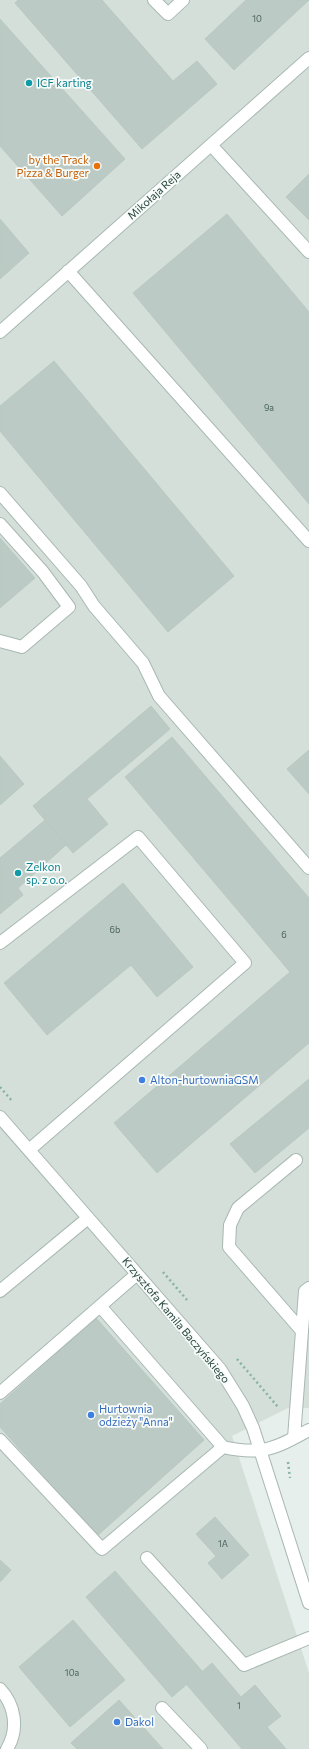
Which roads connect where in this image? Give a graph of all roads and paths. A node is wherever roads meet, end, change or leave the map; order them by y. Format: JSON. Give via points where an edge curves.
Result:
{"nodes":[{"id":1,"x":154,"y":0,"type":"edge"},
{"id":2,"x":183,"y":0,"type":"edge"},
{"id":3,"x":309,"y":58,"type":"edge"},
{"id":4,"x":211,"y":145,"type":"junction"},
{"id":5,"x":309,"y":252,"type":"edge"},
{"id":6,"x":68,"y":271,"type":"junction"},
{"id":7,"x":0,"y":332,"type":"edge"},
{"id":8,"x":0,"y":493,"type":"edge"},
{"id":9,"x":0,"y":524,"type":"edge"},
{"id":10,"x":309,"y":541,"type":"edge"},
{"id":11,"x":0,"y":641,"type":"edge"},
{"id":12,"x":309,"y":868,"type":"edge"},
{"id":13,"x":0,"y":943,"type":"edge"},
{"id":14,"x":0,"y":1117,"type":"edge"},
{"id":15,"x":29,"y":1150,"type":"junction"},
{"id":16,"x":296,"y":1160,"type":"dead end"},
{"id":17,"x":88,"y":1218,"type":"junction"},
{"id":18,"x":137,"y":1274,"type":"junction"},
{"id":19,"x":309,"y":1288,"type":"edge"},
{"id":20,"x":0,"y":1291,"type":"edge"},
{"id":21,"x":100,"y":1306,"type":"junction"},
{"id":22,"x":302,"y":1331,"type":"junction"},
{"id":23,"x":0,"y":1393,"type":"edge"},
{"id":24,"x":309,"y":1430,"type":"edge"},
{"id":25,"x":294,"y":1438,"type":"junction"},
{"id":26,"x":0,"y":1440,"type":"edge"},
{"id":27,"x":223,"y":1447,"type":"junction"},
{"id":28,"x":261,"y":1451,"type":"junction"},
{"id":29,"x":147,"y":1558,"type":"dead end"},
{"id":30,"x":309,"y":1603,"type":"edge"},
{"id":31,"x":309,"y":1638,"type":"edge"},
{"id":32,"x":0,"y":1689,"type":"edge"},
{"id":33,"x":162,"y":1708,"type":"dead end"},
{"id":34,"x":7,"y":1749,"type":"edge"},
{"id":35,"x":201,"y":1749,"type":"edge"}],
"edges":[{"from":1,"to":2,"type":"street","via":[[168,14]]},
{"from":3,"to":4,"type":"street","name":"Mikołaja Reja"},
{"from":4,"to":5,"type":"street"},
{"from":4,"to":6,"type":"street","name":"Mikołaja Reja"},
{"from":6,"to":7,"type":"street","name":"Mikołaja Reja"},
{"from":6,"to":10,"type":"street"},
{"from":8,"to":12,"type":"street","via":[[81,586],[94,606],[143,663],[159,696]]},
{"from":9,"to":11,"type":"street","via":[[69,607],[22,647]]},
{"from":13,"to":15,"type":"street","via":[[138,837],[245,963]]},
{"from":14,"to":15,"type":"street","name":"Krzysztofa Kamila Baczyńskiego"},
{"from":15,"to":17,"type":"street","name":"Krzysztofa Kamila Baczyńskiego"},
{"from":16,"to":22,"type":"street","via":[[238,1208],[230,1225],[229,1247]]},
{"from":17,"to":18,"type":"street","name":"Krzysztofa Kamila Baczyńskiego"},
{"from":17,"to":20,"type":"street"},
{"from":18,"to":21,"type":"street"},
{"from":18,"to":28,"type":"street","name":"Krzysztofa Kamila Baczyńskiego","via":[[220,1369],[243,1406]]},
{"from":19,"to":22,"type":"street","via":[[305,1291]]},
{"from":21,"to":23,"type":"street"},
{"from":21,"to":27,"type":"street"},
{"from":22,"to":25,"type":"street"},
{"from":24,"to":25,"type":"street"},
{"from":25,"to":28,"type":"street","via":[[277,1447]]},
{"from":26,"to":27,"type":"street","via":[[102,1549]]},
{"from":27,"to":28,"type":"street"},
{"from":28,"to":30,"type":"street","name":"Krzysztofa Kamila Baczyńskiego"},
{"from":29,"to":31,"type":"street","via":[[244,1665]]},
{"from":32,"to":34,"type":"street","via":[[14,1710],[14,1728]]},
{"from":33,"to":35,"type":"street"}]}
